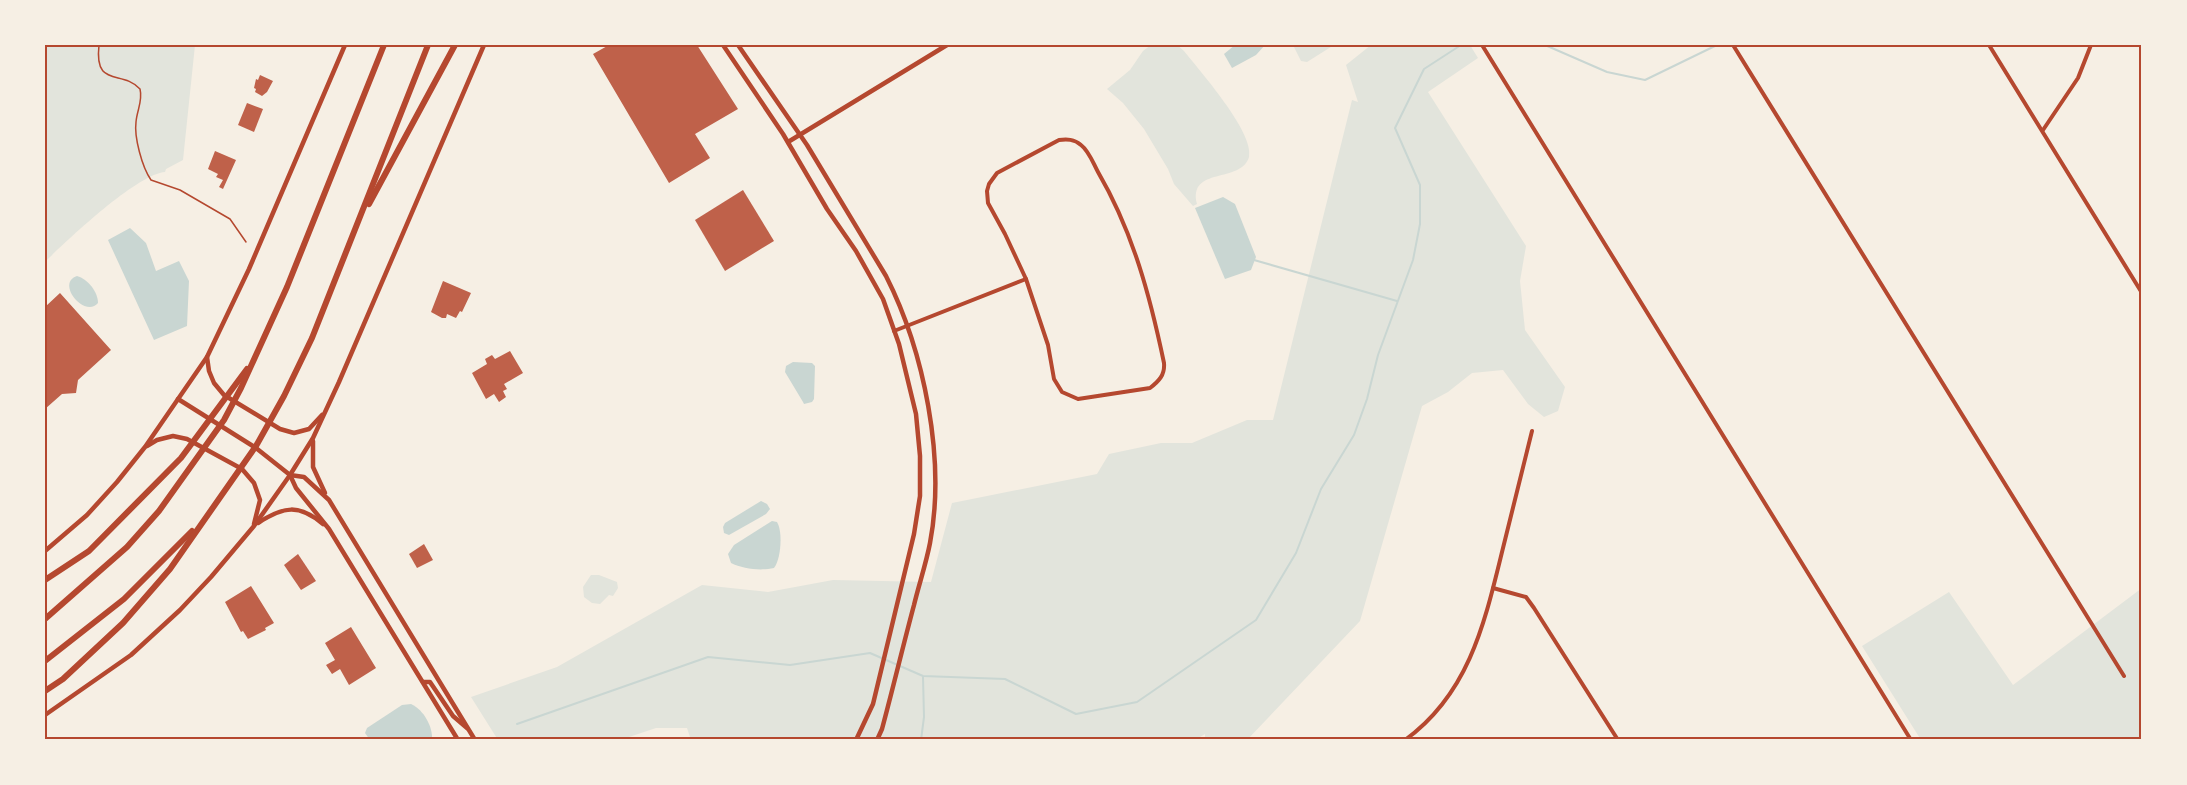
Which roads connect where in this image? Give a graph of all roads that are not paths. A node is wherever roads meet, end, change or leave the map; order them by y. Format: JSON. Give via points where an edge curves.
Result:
{"nodes":[{"id":1,"x":345,"y":45,"type":"edge"},
{"id":2,"x":384,"y":45,"type":"edge"},
{"id":3,"x":428,"y":45,"type":"edge"},
{"id":4,"x":455,"y":45,"type":"edge"},
{"id":5,"x":484,"y":45,"type":"edge"},
{"id":6,"x":723,"y":45,"type":"edge"},
{"id":7,"x":738,"y":45,"type":"edge"},
{"id":8,"x":947,"y":45,"type":"edge"},
{"id":9,"x":1482,"y":45,"type":"edge"},
{"id":10,"x":1733,"y":45,"type":"edge"},
{"id":11,"x":1989,"y":45,"type":"edge"},
{"id":12,"x":2091,"y":45,"type":"edge"},
{"id":13,"x":773,"y":96,"type":"junction"},
{"id":14,"x":762,"y":103,"type":"junction"},
{"id":15,"x":2043,"y":130,"type":"junction"},
{"id":16,"x":799,"y":135,"type":"junction"},
{"id":17,"x":788,"y":142,"type":"junction"},
{"id":18,"x":357,"y":225,"type":"junction"},
{"id":19,"x":1026,"y":279,"type":"junction"},
{"id":20,"x":2142,"y":293,"type":"edge"},
{"id":21,"x":906,"y":326,"type":"junction"},
{"id":22,"x":894,"y":331,"type":"junction"},
{"id":23,"x":207,"y":357,"type":"junction"},
{"id":24,"x":255,"y":359,"type":"junction"},
{"id":25,"x":178,"y":399,"type":"junction"},
{"id":26,"x":326,"y":411,"type":"junction"},
{"id":27,"x":1532,"y":431,"type":"dead end"},
{"id":28,"x":313,"y":438,"type":"junction"},
{"id":29,"x":145,"y":447,"type":"junction"},
{"id":30,"x":290,"y":475,"type":"junction"},
{"id":31,"x":329,"y":500,"type":"junction"},
{"id":32,"x":204,"y":519,"type":"junction"},
{"id":33,"x":254,"y":526,"type":"junction"},
{"id":34,"x":329,"y":529,"type":"junction"},
{"id":35,"x":45,"y":551,"type":"edge"},
{"id":36,"x":45,"y":580,"type":"edge"},
{"id":37,"x":1493,"y":588,"type":"junction"},
{"id":38,"x":45,"y":619,"type":"edge"},
{"id":39,"x":45,"y":661,"type":"edge"},
{"id":40,"x":2124,"y":676,"type":"dead end"},
{"id":41,"x":423,"y":682,"type":"junction"},
{"id":42,"x":45,"y":692,"type":"edge"},
{"id":43,"x":45,"y":715,"type":"edge"},
{"id":44,"x":468,"y":728,"type":"junction"},
{"id":45,"x":458,"y":740,"type":"edge"},
{"id":46,"x":475,"y":740,"type":"edge"},
{"id":47,"x":856,"y":740,"type":"edge"},
{"id":48,"x":878,"y":740,"type":"edge"},
{"id":49,"x":1406,"y":740,"type":"edge"},
{"id":50,"x":1618,"y":740,"type":"edge"},
{"id":51,"x":1911,"y":740,"type":"edge"}],
"edges":[{"from":1,"to":23,"type":"main road"},
{"from":2,"to":24,"type":"highway"},
{"from":3,"to":18,"type":"highway"},
{"from":4,"to":18,"type":"highway"},
{"from":5,"to":26,"type":"main road"},
{"from":6,"to":14,"type":"main road"},
{"from":7,"to":13,"type":"main road"},
{"from":8,"to":16,"type":"main road"},
{"from":9,"to":51,"type":"street"},
{"from":10,"to":40,"type":"street"},
{"from":11,"to":15,"type":"street"},
{"from":12,"to":15,"type":"street","via":[[2078,78]]},
{"from":13,"to":14,"type":"main road"},
{"from":13,"to":16,"type":"main road"},
{"from":14,"to":17,"type":"main road"},
{"from":15,"to":20,"type":"street"},
{"from":16,"to":17,"type":"main road"},
{"from":16,"to":21,"type":"main road","via":[[886,276]]},
{"from":17,"to":22,"type":"main road","via":[[883,299]]},
{"from":18,"to":32,"type":"highway","via":[[284,396],[256,446]]},
{"from":19,"to":19,"type":"street","via":[[1048,345],[1054,379],[1062,392],[1078,399],[1135,392],[1159,381],[1165,372],[1164,363],[1151,299],[1137,256],[1105,183],[1084,147],[1071,140],[1053,142],[998,173],[989,184],[988,203]]},
{"from":19,"to":21,"type":"street"},
{"from":21,"to":22,"type":"street"},
{"from":21,"to":48,"type":"main road","via":[[928,400],[934,476],[930,542]]},
{"from":22,"to":47,"type":"main road","via":[[916,414],[920,496],[873,704]]},
{"from":23,"to":25,"type":"main road"},
{"from":23,"to":26,"type":"main road","via":[[209,371],[224,395],[280,429],[294,433],[309,429]]},
{"from":24,"to":36,"type":"highway","via":[[181,458],[88,551]]},
{"from":24,"to":38,"type":"highway","via":[[224,420],[159,511],[127,547]]},
{"from":25,"to":29,"type":"main road"},
{"from":25,"to":30,"type":"main road","via":[[256,448]]},
{"from":26,"to":28,"type":"main road"},
{"from":27,"to":37,"type":"street"},
{"from":28,"to":30,"type":"main road"},
{"from":28,"to":31,"type":"main road","via":[[314,467]]},
{"from":29,"to":33,"type":"main road","via":[[173,436],[187,439],[242,469],[254,483],[260,500]]},
{"from":29,"to":35,"type":"main road","via":[[87,515]]},
{"from":30,"to":31,"type":"main road","via":[[304,477]]},
{"from":30,"to":33,"type":"main road"},
{"from":30,"to":34,"type":"main road"},
{"from":31,"to":44,"type":"main road"},
{"from":32,"to":39,"type":"highway","via":[[124,599]]},
{"from":32,"to":42,"type":"highway","via":[[170,569],[123,623]]},
{"from":33,"to":34,"type":"main road","via":[[273,513],[298,509]]},
{"from":33,"to":43,"type":"main road","via":[[211,577],[131,656]]},
{"from":34,"to":41,"type":"main road"},
{"from":37,"to":49,"type":"street","via":[[1475,648],[1457,684],[1442,705]]},
{"from":37,"to":50,"type":"street","via":[[1526,597]]},
{"from":41,"to":44,"type":"main road","via":[[430,682],[453,716]]},
{"from":41,"to":45,"type":"main road"},
{"from":44,"to":46,"type":"main road"}]}
